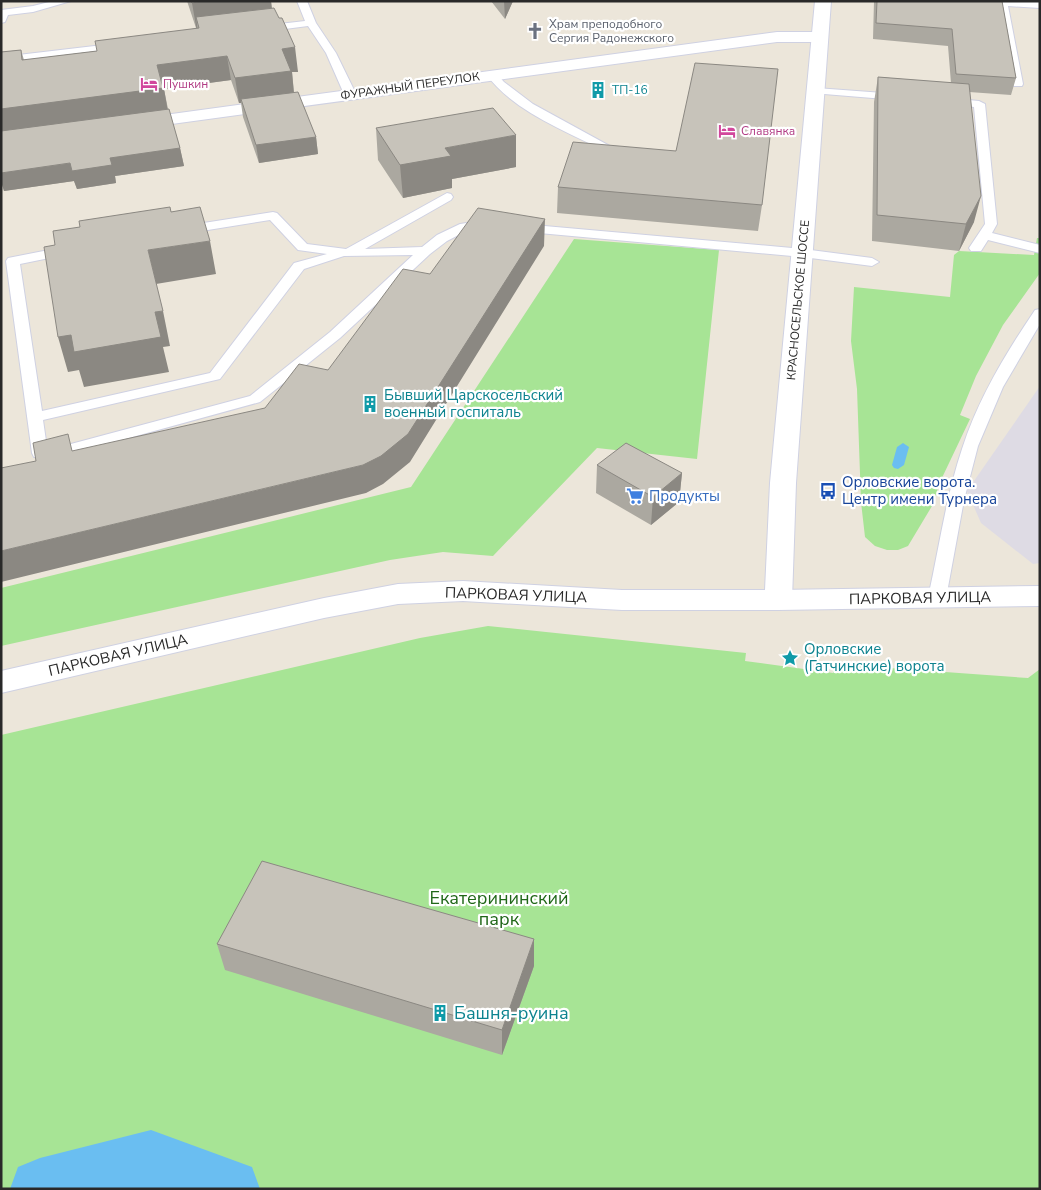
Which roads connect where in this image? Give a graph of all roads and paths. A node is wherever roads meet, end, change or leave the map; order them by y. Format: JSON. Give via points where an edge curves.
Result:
{"nodes":[{"id":1,"x":66,"y":1,"type":"edge"},
{"id":2,"x":302,"y":1,"type":"edge"},
{"id":3,"x":823,"y":1,"type":"edge"},
{"id":4,"x":976,"y":1,"type":"edge"},
{"id":5,"x":1002,"y":3,"type":"junction"},
{"id":6,"x":1040,"y":5,"type":"edge"},
{"id":7,"x":1,"y":20,"type":"edge"},
{"id":8,"x":311,"y":23,"type":"junction"},
{"id":9,"x":256,"y":29,"type":"edge"},
{"id":10,"x":820,"y":37,"type":"junction"},
{"id":11,"x":134,"y":44,"type":"edge"},
{"id":12,"x":1,"y":60,"type":"edge"},
{"id":13,"x":491,"y":74,"type":"junction"},
{"id":14,"x":1018,"y":84,"type":"dead end"},
{"id":15,"x":816,"y":91,"type":"junction"},
{"id":16,"x":350,"y":94,"type":"junction"},
{"id":17,"x":912,"y":98,"type":"edge"},
{"id":18,"x":941,"y":101,"type":"edge"},
{"id":19,"x":116,"y":127,"type":"edge"},
{"id":20,"x":611,"y":150,"type":"edge"},
{"id":21,"x":447,"y":197,"type":"dead end"},
{"id":22,"x":170,"y":232,"type":"edge"},
{"id":23,"x":984,"y":235,"type":"junction"},
{"id":24,"x":82,"y":248,"type":"edge"},
{"id":25,"x":976,"y":248,"type":"dead end"},
{"id":26,"x":1040,"y":249,"type":"edge"},
{"id":27,"x":425,"y":251,"type":"junction"},
{"id":28,"x":348,"y":253,"type":"junction"},
{"id":29,"x":803,"y":253,"type":"junction"},
{"id":30,"x":872,"y":262,"type":"dead end"},
{"id":31,"x":1040,"y":313,"type":"edge"},
{"id":32,"x":34,"y":417,"type":"junction"},
{"id":33,"x":1040,"y":596,"type":"edge"},
{"id":34,"x":937,"y":598,"type":"junction"},
{"id":35,"x":778,"y":600,"type":"junction"},
{"id":36,"x":1,"y":682,"type":"edge"}],
"edges":[{"from":1,"to":7,"type":"lane","via":[[4,12]]},
{"from":2,"to":8,"type":"lane"},
{"from":3,"to":10,"type":"main road","name":"КРАСНОСЕЛЬСКОЕ ШОССЕ"},
{"from":4,"to":5,"type":"lane"},
{"from":5,"to":6,"type":"lane"},
{"from":5,"to":14,"type":"lane"},
{"from":8,"to":9,"type":"lane"},
{"from":8,"to":16,"type":"lane","via":[[331,53]]},
{"from":10,"to":13,"type":"main road","name":"ФУРАЖНЫЙ ПЕРЕУЛОК","via":[[777,37]]},
{"from":10,"to":15,"type":"main road","name":"КРАСНОСЕЛЬСКОЕ ШОССЕ"},
{"from":11,"to":12,"type":"lane"},
{"from":13,"to":16,"type":"main road","name":"ФУРАЖНЫЙ ПЕРЕУЛОК"},
{"from":13,"to":20,"type":"lane","via":[[498,85],[540,112]]},
{"from":15,"to":17,"type":"lane"},
{"from":15,"to":29,"type":"main road","name":"КРАСНОСЕЛЬСКОЕ ШОССЕ"},
{"from":16,"to":19,"type":"main road","name":"ФУРАЖНЫЙ ПЕРЕУЛОК"},
{"from":18,"to":23,"type":"lane","via":[[980,104],[991,224]]},
{"from":21,"to":28,"type":"lane"},
{"from":22,"to":28,"type":"lane","via":[[273,216],[303,247]]},
{"from":23,"to":25,"type":"lane"},
{"from":23,"to":26,"type":"lane"},
{"from":24,"to":32,"type":"lane","via":[[13,260]]},
{"from":27,"to":28,"type":"lane"},
{"from":27,"to":29,"type":"lane","via":[[465,227],[491,224]]},
{"from":27,"to":32,"type":"lane","via":[[335,335],[254,400],[56,452],[40,453]]},
{"from":28,"to":32,"type":"lane","via":[[299,266],[215,376]]},
{"from":29,"to":30,"type":"lane"},
{"from":29,"to":35,"type":"main road","name":"КРАСНОСЕЛЬСКОЕ ШОССЕ","via":[[782,483]]},
{"from":31,"to":34,"type":"lane","via":[[993,393],[964,467]]},
{"from":33,"to":34,"type":"main road","name":"ПАРКОВАЯ УЛИЦА"},
{"from":34,"to":35,"type":"main road","name":"ПАРКОВАЯ УЛИЦА"},
{"from":35,"to":36,"type":"main road","name":"ПАРКОВАЯ УЛИЦА","via":[[622,600],[463,591],[398,594]]}]}
